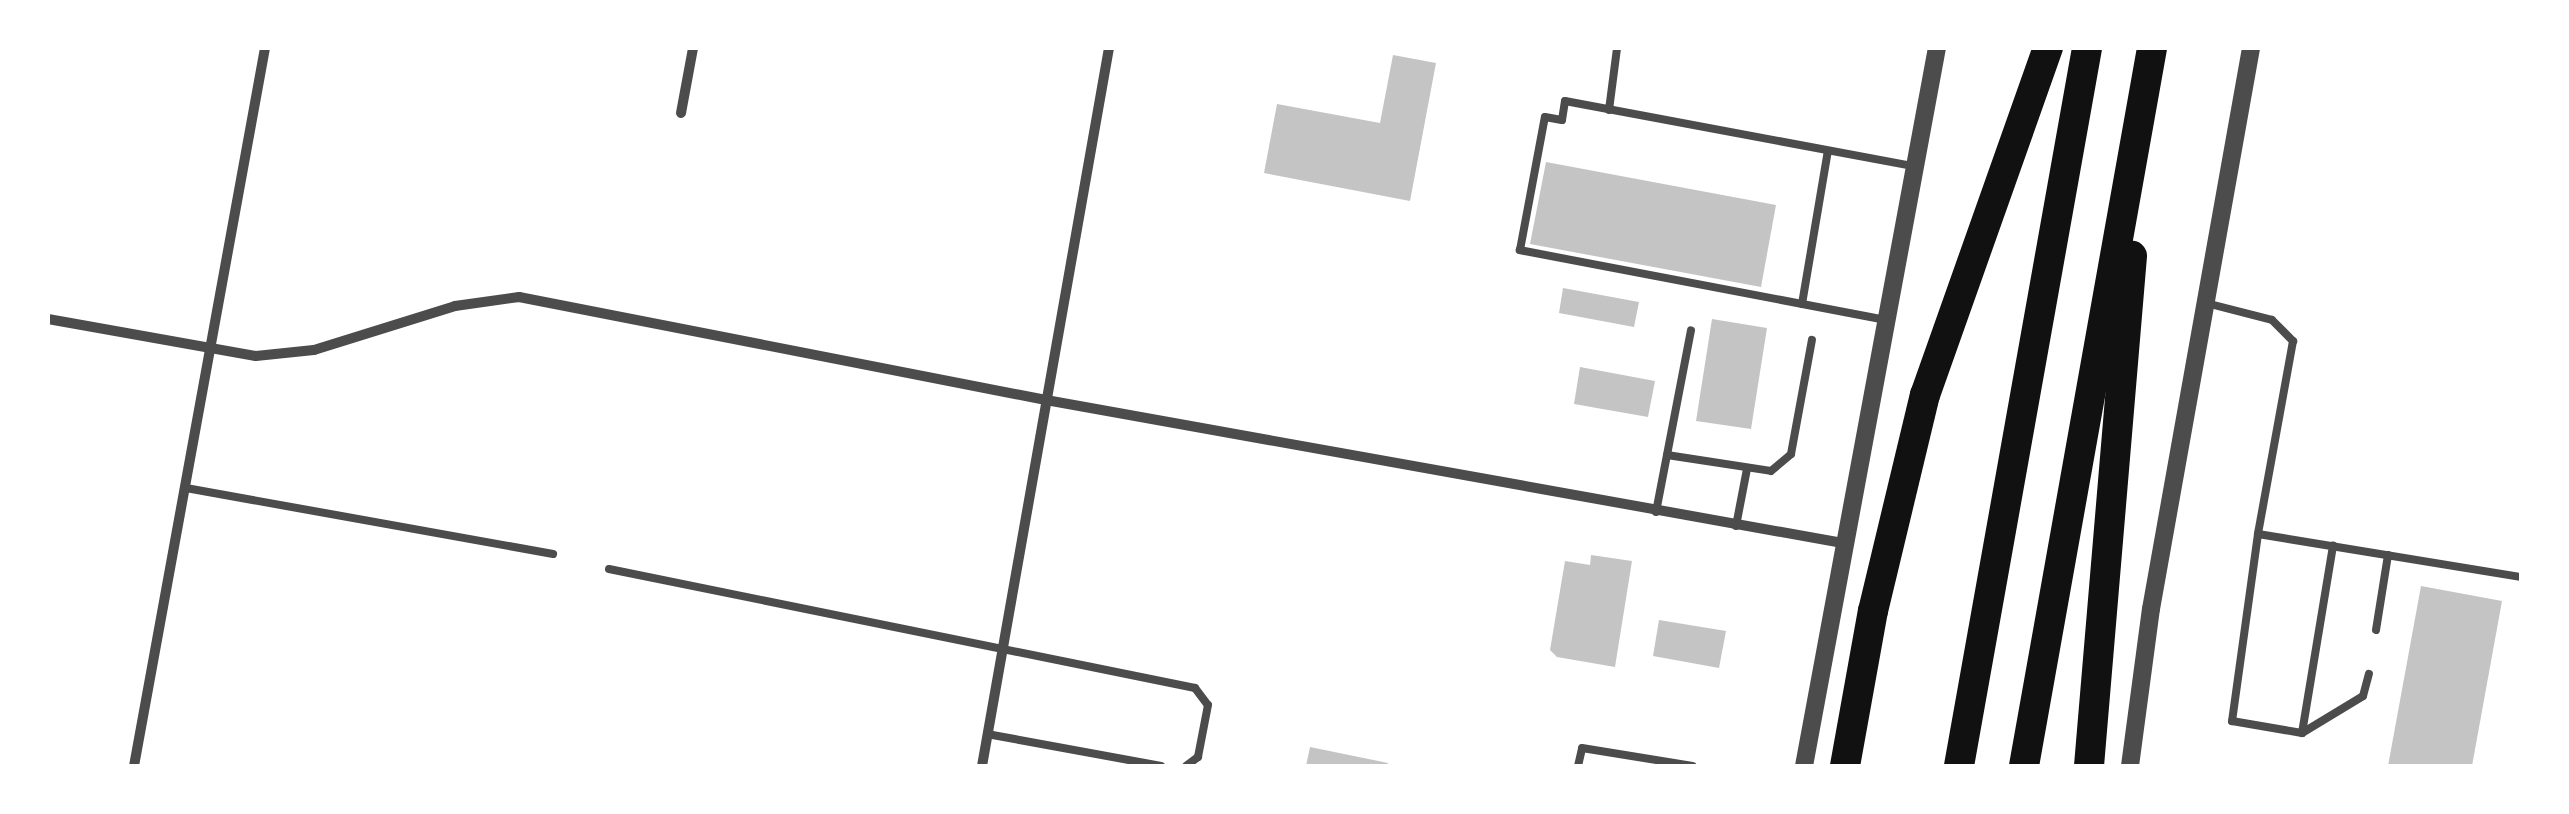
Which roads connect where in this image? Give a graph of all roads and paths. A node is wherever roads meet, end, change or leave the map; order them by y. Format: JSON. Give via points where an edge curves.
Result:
{"nodes":[{"id":1,"x":264,"y":48,"type":"edge"},
{"id":2,"x":693,"y":48,"type":"edge"},
{"id":3,"x":1109,"y":48,"type":"edge"},
{"id":4,"x":1618,"y":48,"type":"edge"},
{"id":5,"x":1937,"y":48,"type":"edge"},
{"id":6,"x":2048,"y":48,"type":"edge"},
{"id":7,"x":2087,"y":48,"type":"edge"},
{"id":8,"x":2152,"y":48,"type":"edge"},
{"id":9,"x":2251,"y":48,"type":"edge"},
{"id":10,"x":1609,"y":110,"type":"junction"},
{"id":11,"x":682,"y":113,"type":"dead end"},
{"id":12,"x":1828,"y":151,"type":"junction"},
{"id":13,"x":1916,"y":168,"type":"junction"},
{"id":14,"x":2128,"y":180,"type":"junction"},
{"id":15,"x":2206,"y":303,"type":"junction"},
{"id":16,"x":1802,"y":304,"type":"junction"},
{"id":17,"x":48,"y":319,"type":"edge"},
{"id":18,"x":1888,"y":320,"type":"junction"},
{"id":19,"x":1691,"y":330,"type":"dead end"},
{"id":20,"x":1812,"y":340,"type":"dead end"},
{"id":21,"x":210,"y":350,"type":"junction"},
{"id":22,"x":1046,"y":400,"type":"junction"},
{"id":23,"x":1667,"y":455,"type":"junction"},
{"id":24,"x":1748,"y":468,"type":"junction"},
{"id":25,"x":186,"y":488,"type":"junction"},
{"id":26,"x":1656,"y":512,"type":"junction"},
{"id":27,"x":1736,"y":526,"type":"junction"},
{"id":28,"x":2258,"y":534,"type":"junction"},
{"id":29,"x":1848,"y":544,"type":"junction"},
{"id":30,"x":2333,"y":546,"type":"junction"},
{"id":31,"x":554,"y":554,"type":"dead end"},
{"id":32,"x":2388,"y":555,"type":"junction"},
{"id":33,"x":609,"y":568,"type":"dead end"},
{"id":34,"x":2522,"y":577,"type":"edge"},
{"id":35,"x":2376,"y":630,"type":"dead end"},
{"id":36,"x":1003,"y":646,"type":"junction"},
{"id":37,"x":2369,"y":674,"type":"dead end"},
{"id":38,"x":2302,"y":733,"type":"junction"},
{"id":39,"x":988,"y":734,"type":"junction"},
{"id":40,"x":134,"y":766,"type":"edge"},
{"id":41,"x":982,"y":766,"type":"edge"},
{"id":42,"x":1161,"y":766,"type":"edge"},
{"id":43,"x":1186,"y":766,"type":"edge"},
{"id":44,"x":1578,"y":766,"type":"edge"},
{"id":45,"x":1693,"y":766,"type":"edge"},
{"id":46,"x":1804,"y":766,"type":"edge"},
{"id":47,"x":1845,"y":766,"type":"edge"},
{"id":48,"x":1959,"y":766,"type":"edge"},
{"id":49,"x":2024,"y":766,"type":"edge"},
{"id":50,"x":2089,"y":766,"type":"edge"},
{"id":51,"x":2130,"y":766,"type":"edge"}],
"edges":[{"from":1,"to":21,"type":"street"},
{"from":2,"to":11,"type":"street"},
{"from":3,"to":22,"type":"street"},
{"from":4,"to":10,"type":"lane"},
{"from":5,"to":13,"type":"street"},
{"from":6,"to":47,"type":"highway","via":[[1926,396],[1873,611]]},
{"from":7,"to":48,"type":"highway"},
{"from":8,"to":14,"type":"highway"},
{"from":9,"to":15,"type":"street"},
{"from":10,"to":12,"type":"lane"},
{"from":10,"to":16,"type":"lane","via":[[1565,101],[1562,120],[1545,117],[1520,250]]},
{"from":12,"to":13,"type":"lane"},
{"from":12,"to":16,"type":"lane"},
{"from":13,"to":18,"type":"street"},
{"from":14,"to":49,"type":"highway"},
{"from":14,"to":50,"type":"highway","via":[[2135,207],[2119,451]]},
{"from":15,"to":28,"type":"lane","via":[[2272,320],[2292,340]]},
{"from":15,"to":51,"type":"street"},
{"from":16,"to":18,"type":"lane"},
{"from":17,"to":21,"type":"street"},
{"from":18,"to":29,"type":"street"},
{"from":19,"to":23,"type":"lane"},
{"from":20,"to":24,"type":"lane","via":[[1791,454],[1771,471]]},
{"from":21,"to":22,"type":"street","via":[[256,356],[314,350],[454,306],[520,297]]},
{"from":21,"to":25,"type":"street"},
{"from":22,"to":26,"type":"street"},
{"from":22,"to":36,"type":"street"},
{"from":23,"to":24,"type":"lane"},
{"from":23,"to":26,"type":"lane"},
{"from":24,"to":27,"type":"lane"},
{"from":25,"to":31,"type":"lane"},
{"from":25,"to":40,"type":"street"},
{"from":26,"to":27,"type":"street"},
{"from":27,"to":29,"type":"street"},
{"from":28,"to":30,"type":"lane"},
{"from":28,"to":38,"type":"lane","via":[[2232,721]]},
{"from":29,"to":46,"type":"street"},
{"from":30,"to":32,"type":"lane"},
{"from":30,"to":38,"type":"lane"},
{"from":32,"to":34,"type":"lane"},
{"from":32,"to":35,"type":"lane"},
{"from":33,"to":36,"type":"lane"},
{"from":36,"to":39,"type":"street"},
{"from":36,"to":43,"type":"lane","via":[[1195,688],[1208,705],[1198,757]]},
{"from":37,"to":38,"type":"lane","via":[[2363,696]]},
{"from":39,"to":41,"type":"street"},
{"from":39,"to":42,"type":"lane"},
{"from":44,"to":45,"type":"lane","via":[[1582,748]]}]}
